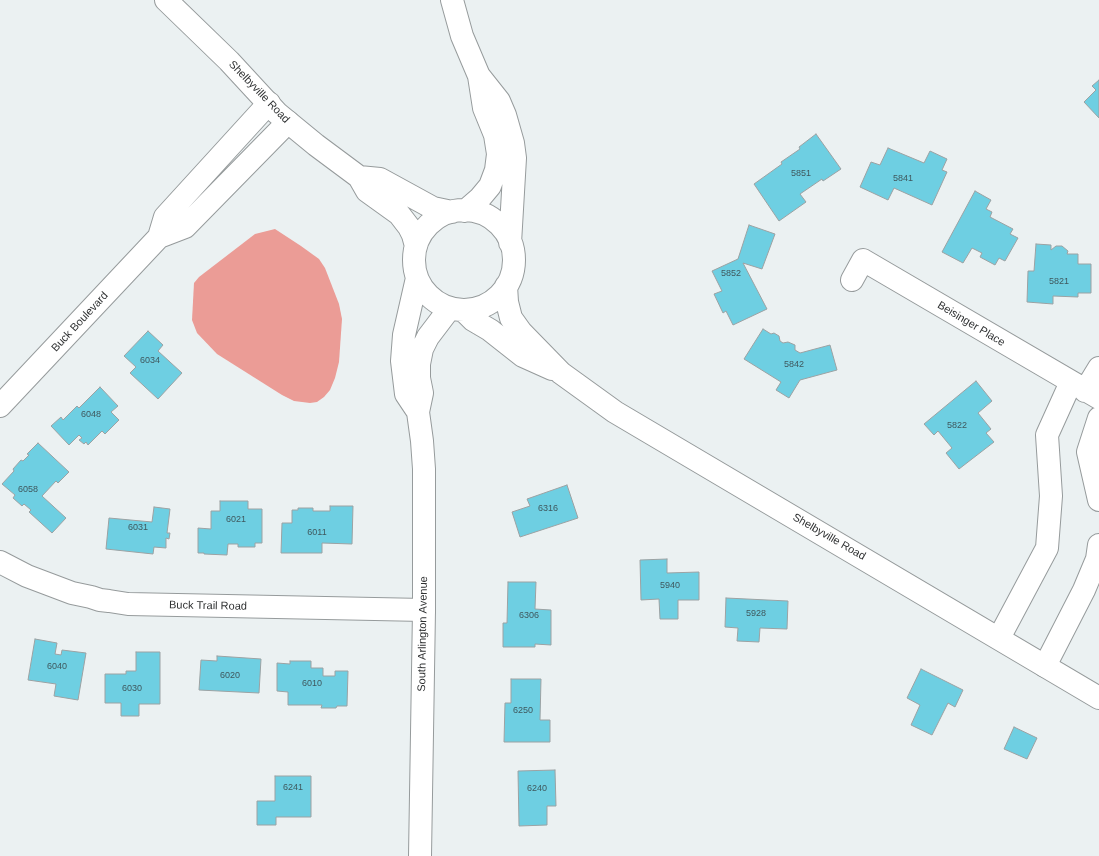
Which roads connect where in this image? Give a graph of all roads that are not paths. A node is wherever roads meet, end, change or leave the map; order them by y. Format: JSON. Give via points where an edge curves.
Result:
{"nodes":[{"id":1,"x":166,"y":0,"type":"edge"},
{"id":2,"x":452,"y":0,"type":"edge"},
{"id":3,"x":479,"y":76,"type":"junction"},
{"id":4,"x":270,"y":104,"type":"junction"},
{"id":5,"x":288,"y":122,"type":"junction"},
{"id":6,"x":359,"y":177,"type":"junction"},
{"id":7,"x":459,"y":211,"type":"junction"},
{"id":8,"x":159,"y":238,"type":"junction"},
{"id":9,"x":510,"y":243,"type":"junction"},
{"id":10,"x":416,"y":246,"type":"junction"},
{"id":11,"x":417,"y":278,"type":"junction"},
{"id":12,"x":852,"y":280,"type":"dead end"},
{"id":13,"x":506,"y":286,"type":"junction"},
{"id":14,"x":456,"y":309,"type":"junction"},
{"id":15,"x":1099,"y":368,"type":"edge"},
{"id":16,"x":561,"y":373,"type":"junction"},
{"id":17,"x":1085,"y":390,"type":"edge"},
{"id":18,"x":0,"y":406,"type":"edge"},
{"id":19,"x":418,"y":412,"type":"junction"},
{"id":20,"x":1099,"y":418,"type":"edge"},
{"id":21,"x":1099,"y":500,"type":"edge"},
{"id":22,"x":1099,"y":545,"type":"edge"},
{"id":23,"x":0,"y":562,"type":"edge"},
{"id":24,"x":424,"y":610,"type":"junction"},
{"id":25,"x":999,"y":638,"type":"junction"},
{"id":26,"x":1045,"y":666,"type":"junction"},
{"id":27,"x":1099,"y":698,"type":"edge"},
{"id":28,"x":420,"y":856,"type":"edge"}],
"edges":[{"from":1,"to":4,"type":"main road","name":"Shelbyville Road"},
{"from":2,"to":3,"type":"main road","via":[[462,36]]},
{"from":3,"to":7,"type":"main road","via":[[484,108],[495,135],[498,163],[490,186],[480,198]]},
{"from":3,"to":9,"type":"main road","via":[[499,101],[513,143],[515,158]]},
{"from":4,"to":5,"type":"main road","name":"Shelbyville Road"},
{"from":4,"to":8,"type":"main road","name":"Buck Boulevard","via":[[165,217]]},
{"from":5,"to":6,"type":"main road","name":"Shelbyville Road"},
{"from":5,"to":8,"type":"main road","name":"Buck Boulevard","via":[[185,227]]},
{"from":6,"to":7,"type":"main road","via":[[380,179],[433,208]]},
{"from":6,"to":10,"type":"main road","via":[[367,191],[392,208],[405,221]]},
{"from":7,"to":9,"type":"main road","via":[[478,213],[490,218],[504,231]]},
{"from":7,"to":10,"type":"main road","via":[[440,217],[429,225],[421,234]]},
{"from":8,"to":18,"type":"main road","name":"Buck Boulevard"},
{"from":9,"to":13,"type":"main road","via":[[514,262]]},
{"from":10,"to":11,"type":"main road","via":[[414,266]]},
{"from":11,"to":14,"type":"main road","via":[[428,295],[438,303]]},
{"from":11,"to":19,"type":"main road","name":"South Arlington Avenue","via":[[404,335],[402,361],[406,394]]},
{"from":12,"to":17,"type":"main road","name":"Beisinger Place","via":[[863,260]]},
{"from":13,"to":14,"type":"main road","via":[[488,304],[476,309]]},
{"from":13,"to":16,"type":"main road","via":[[511,318],[521,332]]},
{"from":14,"to":16,"type":"main road","via":[[490,330],[523,356]]},
{"from":14,"to":19,"type":"main road","name":"South Arlington Avenue","via":[[430,332],[422,349],[419,370],[422,393]]},
{"from":15,"to":17,"type":"main road"},
{"from":16,"to":25,"type":"main road","name":"Shelbyville Road","via":[[615,412]]},
{"from":17,"to":25,"type":"main road","via":[[1048,435],[1051,496],[1047,548]]},
{"from":19,"to":24,"type":"main road","name":"South Arlington Avenue","via":[[424,469]]},
{"from":20,"to":21,"type":"main road","via":[[1088,452]]},
{"from":22,"to":26,"type":"main road","via":[[1097,559],[1084,590]]},
{"from":23,"to":24,"type":"main road","name":"Buck Trail Road","via":[[27,576],[72,593],[128,604]]},
{"from":24,"to":28,"type":"main road","name":"South Arlington Avenue"},
{"from":25,"to":26,"type":"main road","name":"Shelbyville Road"},
{"from":26,"to":27,"type":"main road","name":"Shelbyville Road"}]}
